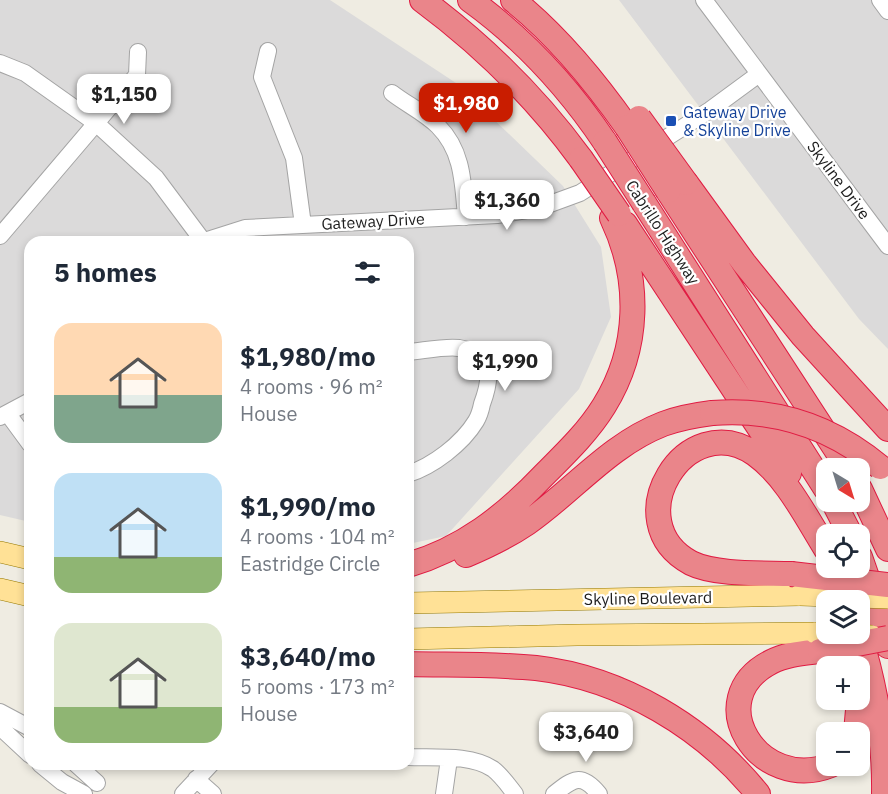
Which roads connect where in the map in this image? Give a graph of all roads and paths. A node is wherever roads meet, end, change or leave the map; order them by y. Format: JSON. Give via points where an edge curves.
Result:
{"nodes":[{"id":1,"x":422,"y":0,"type":"edge"},
{"id":2,"x":470,"y":0,"type":"edge"},
{"id":3,"x":513,"y":0,"type":"edge"},
{"id":4,"x":521,"y":0,"type":"edge"},
{"id":5,"x":704,"y":0,"type":"edge"},
{"id":6,"x":880,"y":0,"type":"edge"},
{"id":7,"x":888,"y":11,"type":"edge"},
{"id":8,"x":268,"y":51,"type":"dead end"},
{"id":9,"x":138,"y":52,"type":"dead end"},
{"id":10,"x":0,"y":63,"type":"edge"},
{"id":11,"x":759,"y":74,"type":"junction"},
{"id":12,"x":393,"y":93,"type":"dead end"},
{"id":13,"x":633,"y":122,"type":"junction"},
{"id":14,"x":97,"y":124,"type":"junction"},
{"id":15,"x":677,"y":187,"type":"junction"},
{"id":16,"x":615,"y":216,"type":"junction"},
{"id":17,"x":466,"y":217,"type":"junction"},
{"id":18,"x":4,"y":225,"type":"edge"},
{"id":19,"x":303,"y":225,"type":"junction"},
{"id":20,"x":198,"y":236,"type":"edge"},
{"id":21,"x":219,"y":236,"type":"edge"},
{"id":22,"x":888,"y":246,"type":"edge"},
{"id":23,"x":533,"y":350,"type":"dead end"},
{"id":24,"x":414,"y":352,"type":"edge"},
{"id":25,"x":489,"y":368,"type":"junction"},
{"id":26,"x":845,"y":383,"type":"junction"},
{"id":27,"x":24,"y":404,"type":"edge"},
{"id":28,"x":4,"y":416,"type":"edge"},
{"id":29,"x":888,"y":422,"type":"edge"},
{"id":30,"x":888,"y":429,"type":"edge"},
{"id":31,"x":24,"y":438,"type":"edge"},
{"id":32,"x":842,"y":458,"type":"edge"},
{"id":33,"x":884,"y":471,"type":"edge"},
{"id":34,"x":414,"y":472,"type":"edge"},
{"id":35,"x":816,"y":473,"type":"edge"},
{"id":36,"x":870,"y":510,"type":"edge"},
{"id":37,"x":816,"y":525,"type":"edge"},
{"id":38,"x":816,"y":533,"type":"edge"},
{"id":39,"x":888,"y":549,"type":"edge"},
{"id":40,"x":0,"y":552,"type":"edge"},
{"id":41,"x":24,"y":558,"type":"edge"},
{"id":42,"x":414,"y":563,"type":"edge"},
{"id":43,"x":414,"y":573,"type":"edge"},
{"id":44,"x":868,"y":578,"type":"edge"},
{"id":45,"x":795,"y":584,"type":"junction"},
{"id":46,"x":888,"y":585,"type":"edge"},
{"id":47,"x":0,"y":589,"type":"edge"},
{"id":48,"x":24,"y":595,"type":"edge"},
{"id":49,"x":888,"y":598,"type":"edge"},
{"id":50,"x":414,"y":603,"type":"edge"},
{"id":51,"x":888,"y":638,"type":"edge"},
{"id":52,"x":414,"y":639,"type":"edge"},
{"id":53,"x":870,"y":639,"type":"edge"},
{"id":54,"x":816,"y":642,"type":"edge"},
{"id":55,"x":816,"y":643,"type":"edge"},
{"id":56,"x":862,"y":644,"type":"edge"},
{"id":57,"x":888,"y":646,"type":"edge"},
{"id":58,"x":414,"y":664,"type":"edge"},
{"id":59,"x":0,"y":712,"type":"edge"},
{"id":60,"x":24,"y":725,"type":"edge"},
{"id":61,"x":0,"y":727,"type":"edge"},
{"id":62,"x":24,"y":749,"type":"edge"},
{"id":63,"x":414,"y":758,"type":"edge"},
{"id":64,"x":449,"y":759,"type":"junction"},
{"id":65,"x":47,"y":770,"type":"edge"},
{"id":66,"x":80,"y":770,"type":"edge"},
{"id":67,"x":205,"y":770,"type":"edge"},
{"id":68,"x":816,"y":772,"type":"edge"},
{"id":69,"x":196,"y":779,"type":"junction"},
{"id":70,"x":90,"y":788,"type":"edge"},
{"id":71,"x":183,"y":794,"type":"edge"},
{"id":72,"x":213,"y":794,"type":"edge"},
{"id":73,"x":444,"y":794,"type":"edge"},
{"id":74,"x":515,"y":794,"type":"edge"},
{"id":75,"x":554,"y":794,"type":"edge"},
{"id":76,"x":598,"y":794,"type":"edge"},
{"id":77,"x":758,"y":794,"type":"edge"},
{"id":78,"x":885,"y":794,"type":"edge"}],
"edges":[{"from":1,"to":16,"type":"highway","bridge":true,"via":[[490,55],[531,96]]},
{"from":2,"to":35,"type":"highway","name":"Cabrillo Highway","bridge":true,"via":[[543,64],[582,110]]},
{"from":3,"to":13,"type":"highway"},
{"from":4,"to":13,"type":"highway","via":[[585,54]]},
{"from":5,"to":11,"type":"street","name":"Skyline Drive"},
{"from":6,"to":7,"type":"street"},
{"from":8,"to":19,"type":"street","via":[[262,77],[294,158]]},
{"from":9,"to":14,"type":"street","via":[[137,75]]},
{"from":10,"to":14,"type":"street","via":[[25,73]]},
{"from":11,"to":17,"type":"street","name":"Gateway Drive","via":[[580,194],[538,208]]},
{"from":11,"to":22,"type":"street","name":"Skyline Drive"},
{"from":12,"to":17,"type":"street","via":[[437,124],[451,141],[461,164]]},
{"from":13,"to":15,"type":"highway","bridge":true},
{"from":14,"to":18,"type":"street"},
{"from":14,"to":20,"type":"street","via":[[156,177]]},
{"from":15,"to":26,"type":"highway"},
{"from":15,"to":32,"type":"highway","name":"Cabrillo Highway"},
{"from":16,"to":37,"type":"highway","via":[[786,467]]},
{"from":16,"to":42,"type":"highway","via":[[629,267],[632,318],[624,363],[613,390],[571,447],[501,516],[456,546]]},
{"from":17,"to":19,"type":"street","name":"Gateway Drive"},
{"from":19,"to":21,"type":"street","name":"Gateway Drive","via":[[245,228]]},
{"from":23,"to":25,"type":"street"},
{"from":24,"to":25,"type":"street","via":[[458,348],[477,356]]},
{"from":25,"to":34,"type":"street","via":[[489,383],[477,420],[451,449]]},
{"from":26,"to":29,"type":"highway"},
{"from":26,"to":30,"type":"highway"},
{"from":27,"to":28,"type":"street"},
{"from":28,"to":31,"type":"street"},
{"from":33,"to":43,"type":"highway","bridge":true,"via":[[843,441],[794,420],[752,412],[712,413],[670,422],[613,452],[518,529],[475,552]]},
{"from":36,"to":39,"type":"highway"},
{"from":38,"to":45,"type":"highway","via":[[776,475],[751,452],[728,444],[708,445],[689,454],[677,463],[662,486],[659,517],[676,552],[710,569]]},
{"from":40,"to":41,"type":"main road"},
{"from":44,"to":57,"type":"highway"},
{"from":45,"to":46,"type":"highway","bridge":true},
{"from":45,"to":49,"type":"main road","name":"Skyline Boulevard","bridge":true},
{"from":45,"to":50,"type":"main road","name":"Skyline Boulevard"},
{"from":47,"to":48,"type":"main road"},
{"from":51,"to":53,"type":"highway","bridge":true},
{"from":52,"to":54,"type":"main road","via":[[586,635]]},
{"from":55,"to":68,"type":"highway","via":[[758,671],[742,693],[738,715],[748,747],[759,759],[789,774]]},
{"from":56,"to":78,"type":"highway","via":[[879,717]]},
{"from":58,"to":77,"type":"highway","via":[[537,668],[611,687],[660,711],[699,737]]},
{"from":59,"to":60,"type":"street"},
{"from":61,"to":62,"type":"street"},
{"from":63,"to":64,"type":"street"},
{"from":64,"to":73,"type":"street"},
{"from":64,"to":74,"type":"street","via":[[488,766]]},
{"from":65,"to":70,"type":"street","via":[[62,782]]},
{"from":66,"to":70,"type":"street"},
{"from":67,"to":69,"type":"street"},
{"from":69,"to":71,"type":"street"},
{"from":69,"to":72,"type":"street"},
{"from":75,"to":76,"type":"street","via":[[577,779],[585,781]]}]}
